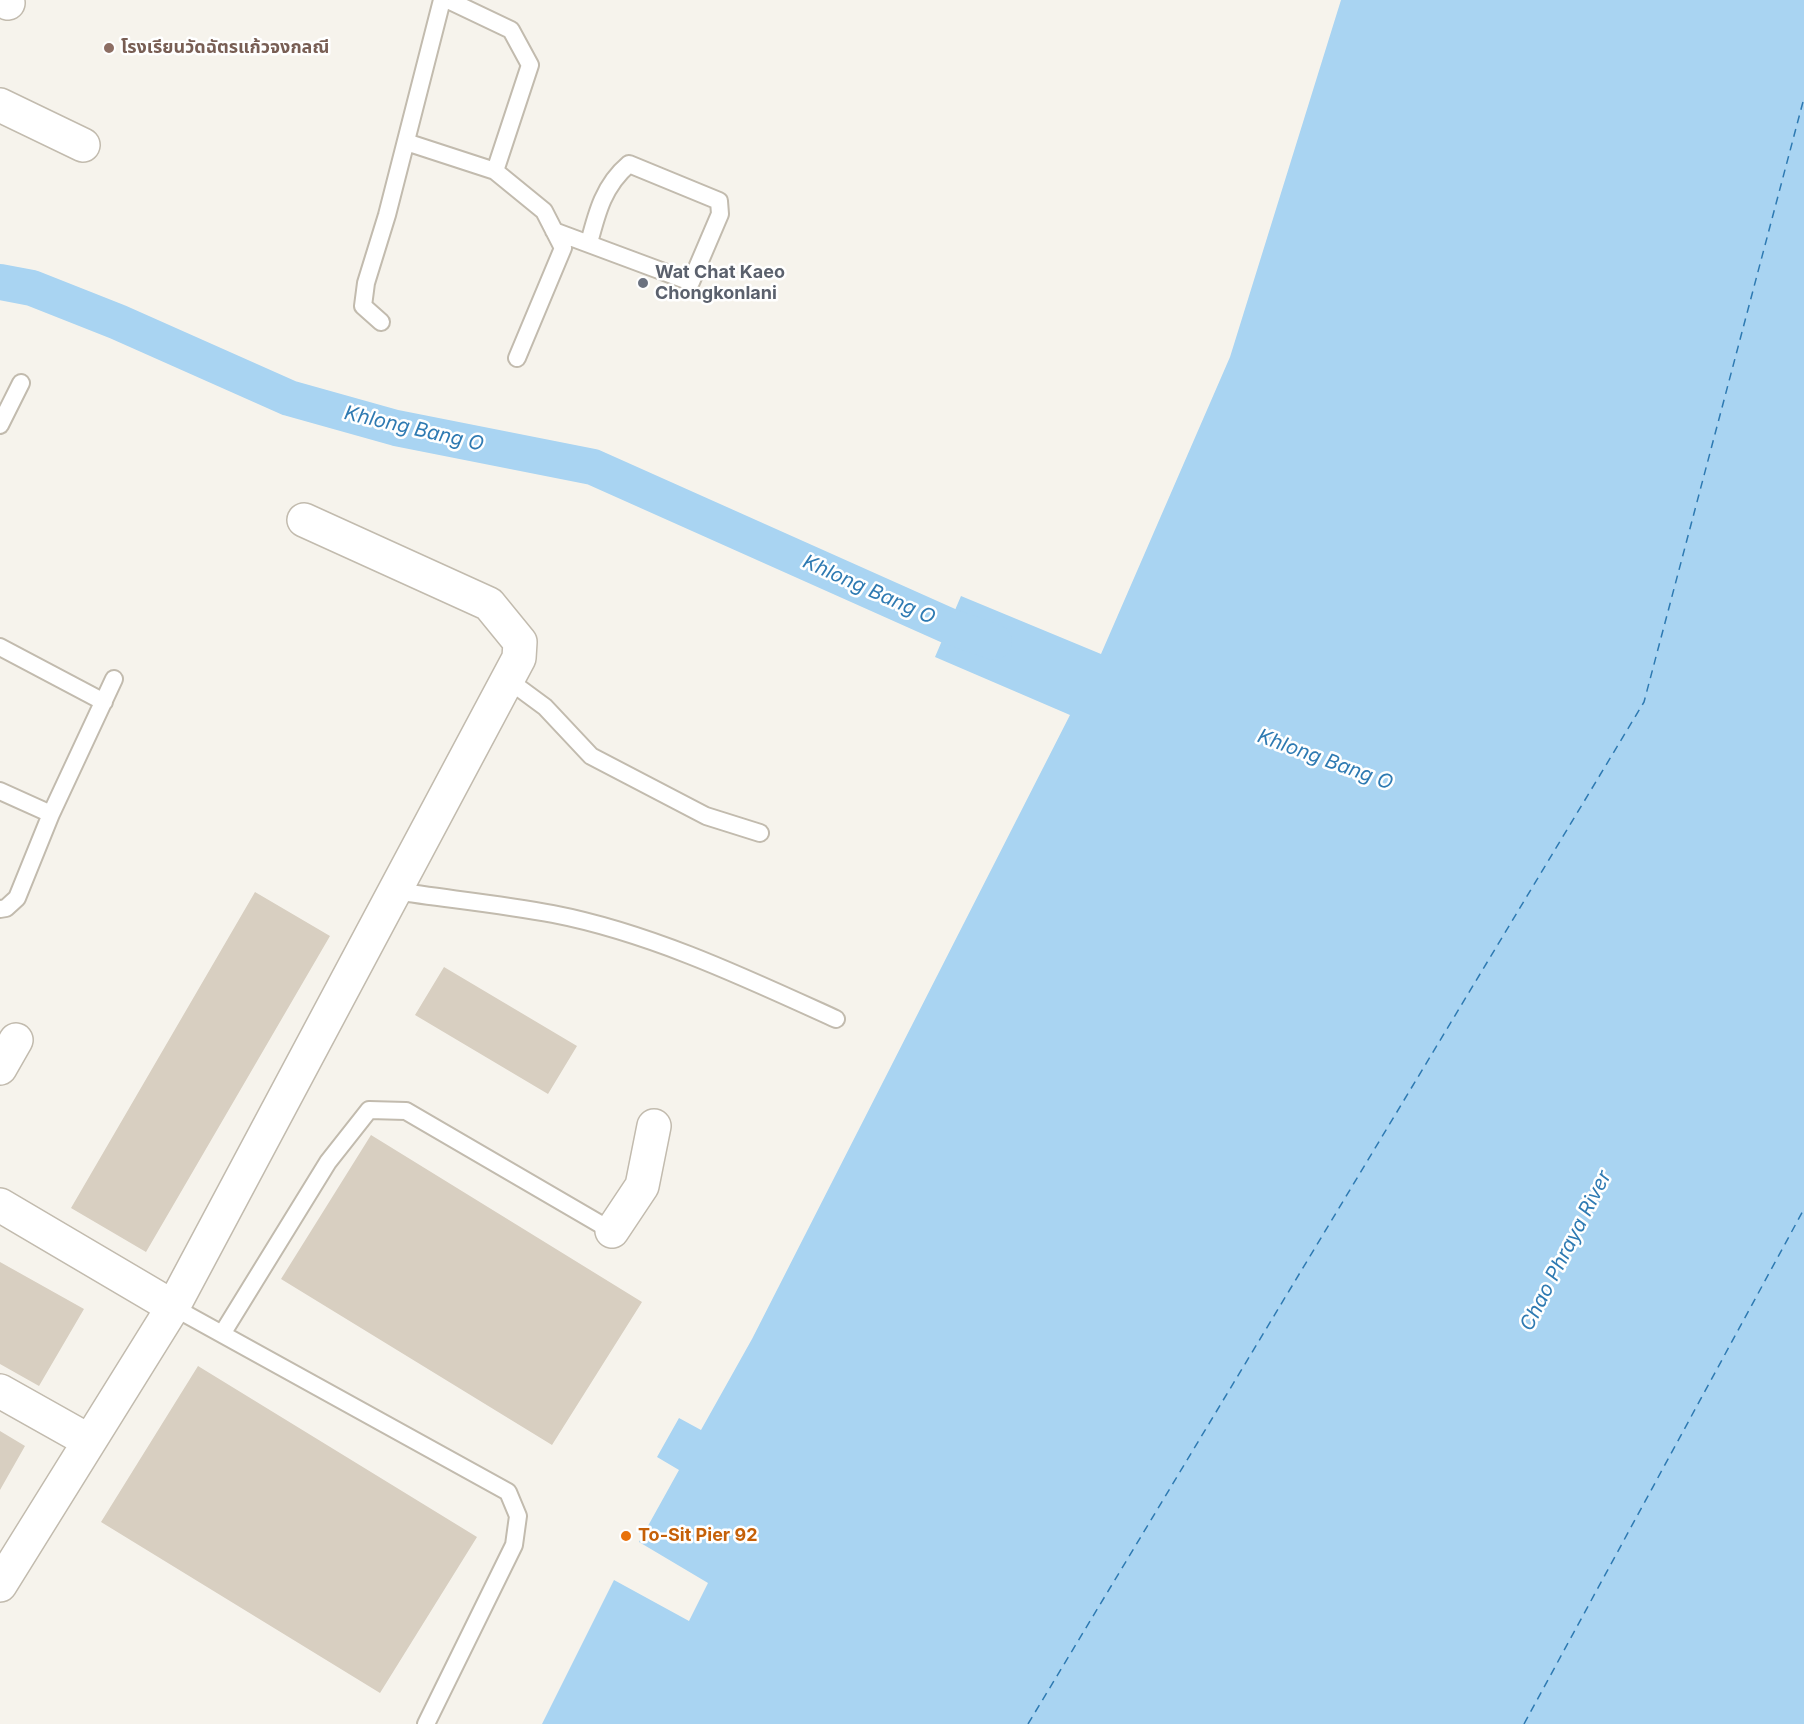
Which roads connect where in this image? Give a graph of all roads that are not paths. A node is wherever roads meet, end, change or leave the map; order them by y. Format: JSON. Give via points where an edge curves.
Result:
{"nodes":[{"id":1,"x":442,"y":0,"type":"edge"},
{"id":2,"x":448,"y":0,"type":"edge"},
{"id":3,"x":0,"y":105,"type":"edge"},
{"id":4,"x":406,"y":142,"type":"junction"},
{"id":5,"x":83,"y":145,"type":"dead end"},
{"id":6,"x":495,"y":171,"type":"junction"},
{"id":7,"x":554,"y":231,"type":"junction"},
{"id":8,"x":589,"y":243,"type":"junction"},
{"id":9,"x":381,"y":322,"type":"dead end"},
{"id":10,"x":517,"y":358,"type":"dead end"},
{"id":11,"x":21,"y":383,"type":"dead end"},
{"id":12,"x":0,"y":425,"type":"edge"},
{"id":13,"x":304,"y":520,"type":"dead end"},
{"id":14,"x":0,"y":647,"type":"edge"},
{"id":15,"x":507,"y":679,"type":"junction"},
{"id":16,"x":114,"y":680,"type":"dead end"},
{"id":17,"x":104,"y":702,"type":"junction"},
{"id":18,"x":0,"y":791,"type":"edge"},
{"id":19,"x":51,"y":814,"type":"junction"},
{"id":20,"x":760,"y":832,"type":"dead end"},
{"id":21,"x":395,"y":891,"type":"junction"},
{"id":22,"x":0,"y":909,"type":"edge"},
{"id":23,"x":836,"y":1019,"type":"dead end"},
{"id":24,"x":16,"y":1040,"type":"dead end"},
{"id":25,"x":0,"y":1068,"type":"edge"},
{"id":26,"x":654,"y":1126,"type":"dead end"},
{"id":27,"x":0,"y":1205,"type":"edge"},
{"id":28,"x":612,"y":1231,"type":"joint"},
{"id":29,"x":172,"y":1307,"type":"junction"},
{"id":30,"x":222,"y":1334,"type":"junction"},
{"id":31,"x":0,"y":1391,"type":"edge"},
{"id":32,"x":89,"y":1441,"type":"junction"},
{"id":33,"x":0,"y":1585,"type":"edge"},
{"id":34,"x":426,"y":1724,"type":"edge"}],
"edges":[{"from":1,"to":4,"type":"lane"},
{"from":2,"to":6,"type":"lane","via":[[511,30],[530,65]]},
{"from":3,"to":5,"type":"street"},
{"from":4,"to":6,"type":"lane"},
{"from":4,"to":9,"type":"lane","via":[[366,283],[363,306]]},
{"from":6,"to":7,"type":"lane","via":[[544,212]]},
{"from":7,"to":8,"type":"lane"},
{"from":7,"to":10,"type":"lane","via":[[563,248]]},
{"from":8,"to":8,"type":"lane","via":[[601,199],[629,164],[719,201],[720,214],[691,282]]},
{"from":11,"to":12,"type":"lane"},
{"from":13,"to":15,"type":"street","via":[[489,604],[520,642],[519,658]]},
{"from":14,"to":17,"type":"lane"},
{"from":15,"to":20,"type":"lane","via":[[545,707],[591,756],[706,816]]},
{"from":15,"to":21,"type":"street"},
{"from":16,"to":17,"type":"lane"},
{"from":17,"to":19,"type":"lane"},
{"from":18,"to":19,"type":"lane"},
{"from":19,"to":22,"type":"lane","via":[[17,898]]},
{"from":21,"to":23,"type":"lane","via":[[554,914],[645,940],[743,977]]},
{"from":21,"to":29,"type":"street"},
{"from":24,"to":25,"type":"street"},
{"from":26,"to":28,"type":"street","via":[[642,1186]]},
{"from":27,"to":29,"type":"street"},
{"from":28,"to":30,"type":"lane","via":[[406,1111],[369,1110],[328,1162]]},
{"from":29,"to":30,"type":"lane"},
{"from":29,"to":32,"type":"street"},
{"from":30,"to":34,"type":"lane","via":[[508,1492],[518,1516],[514,1545]]},
{"from":31,"to":32,"type":"street"},
{"from":32,"to":33,"type":"street"}]}
